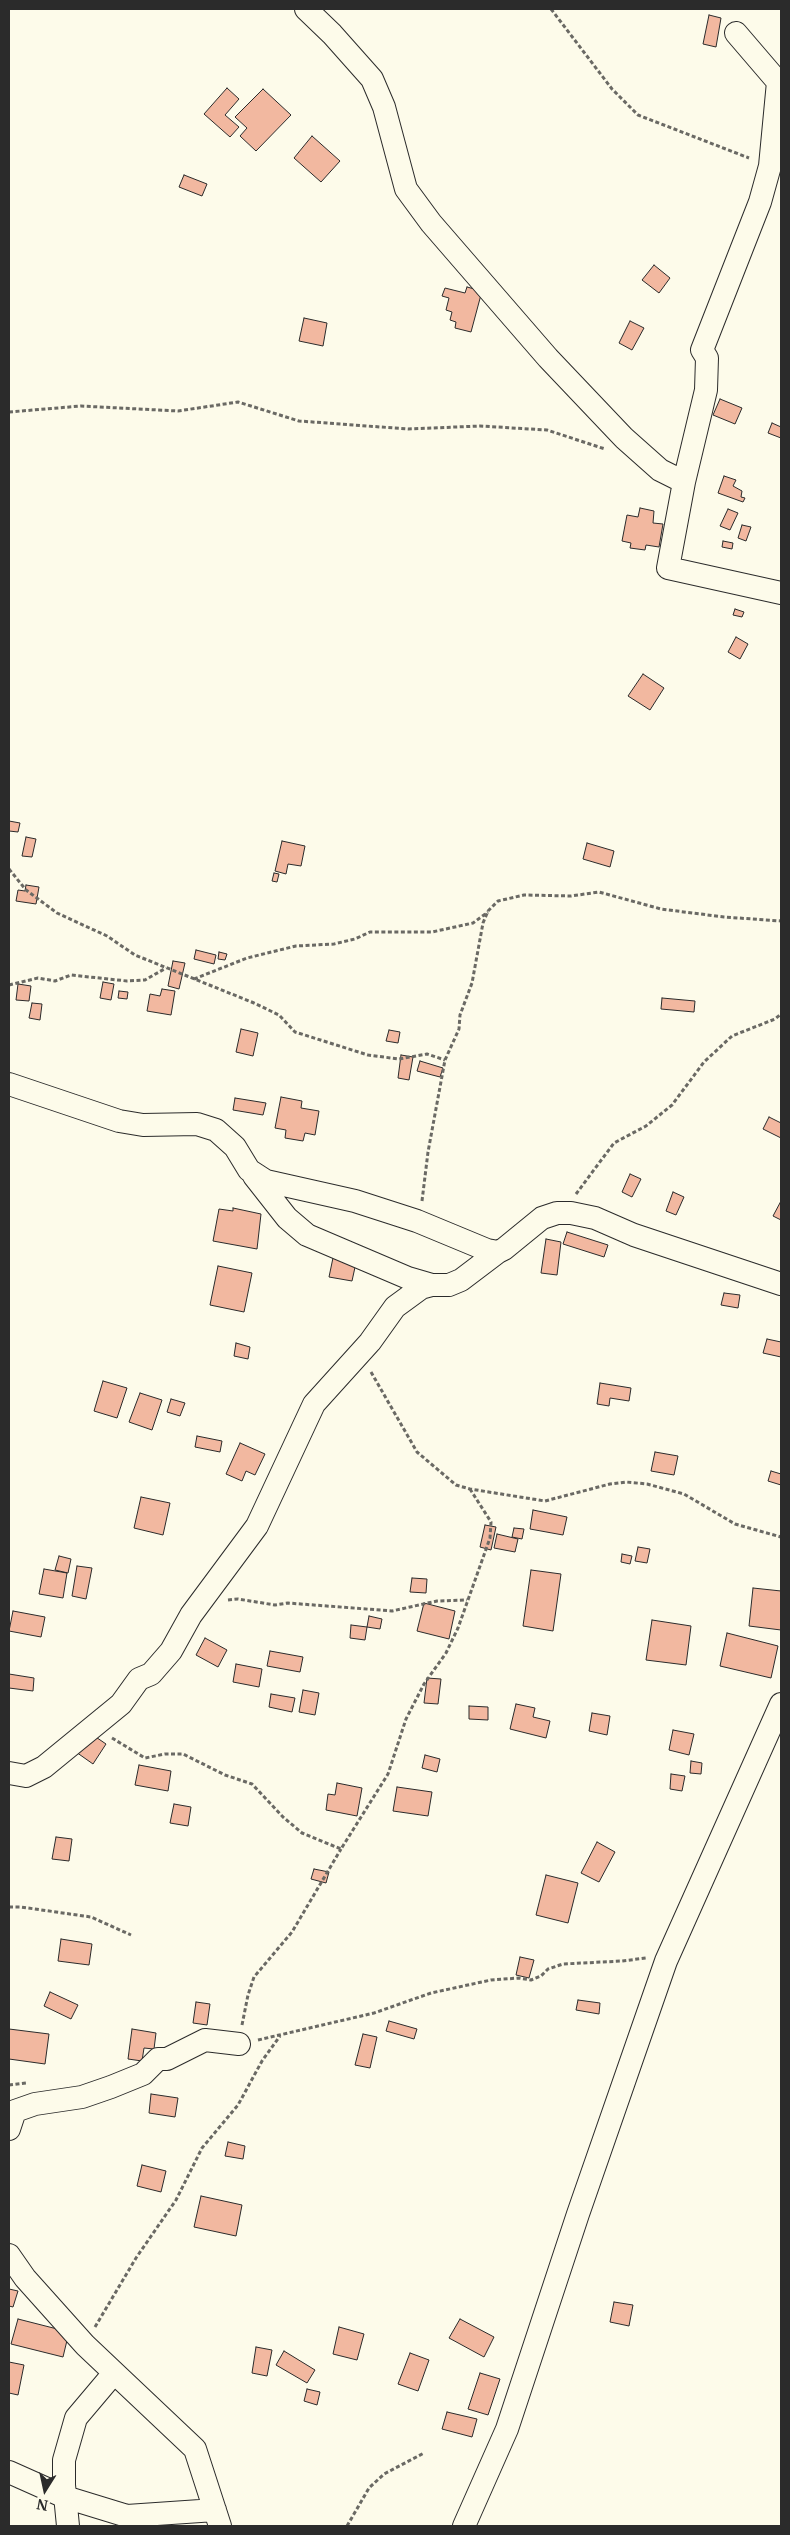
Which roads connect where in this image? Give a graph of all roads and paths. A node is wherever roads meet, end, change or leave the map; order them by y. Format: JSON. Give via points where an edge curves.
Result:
{"nodes":[{"id":1,"x":306,"y":9,"type":"edge"},
{"id":2,"x":551,"y":9,"type":"edge"},
{"id":3,"x":736,"y":34,"type":"dead end"},
{"id":4,"x":770,"y":166,"type":"junction"},
{"id":5,"x":9,"y":412,"type":"edge"},
{"id":6,"x":608,"y":451,"type":"dead end"},
{"id":7,"x":684,"y":482,"type":"junction"},
{"id":8,"x":781,"y":593,"type":"edge"},
{"id":9,"x":9,"y":870,"type":"edge"},
{"id":10,"x":488,"y":911,"type":"junction"},
{"id":11,"x":781,"y":921,"type":"edge"},
{"id":12,"x":166,"y":968,"type":"junction"},
{"id":13,"x":193,"y":979,"type":"junction"},
{"id":14,"x":9,"y":985,"type":"edge"},
{"id":15,"x":781,"y":1014,"type":"edge"},
{"id":16,"x":445,"y":1060,"type":"junction"},
{"id":17,"x":9,"y":1084,"type":"edge"},
{"id":18,"x":249,"y":1170,"type":"junction"},
{"id":19,"x":557,"y":1213,"type":"junction"},
{"id":20,"x":417,"y":1221,"type":"junction"},
{"id":21,"x":498,"y":1252,"type":"junction"},
{"id":22,"x":781,"y":1284,"type":"edge"},
{"id":23,"x":432,"y":1285,"type":"junction"},
{"id":24,"x":365,"y":1347,"type":"junction"},
{"id":25,"x":470,"y":1490,"type":"junction"},
{"id":26,"x":781,"y":1537,"type":"edge"},
{"id":27,"x":467,"y":1600,"type":"junction"},
{"id":28,"x":222,"y":1601,"type":"dead end"},
{"id":29,"x":781,"y":1704,"type":"edge"},
{"id":30,"x":93,"y":1726,"type":"junction"},
{"id":31,"x":9,"y":1773,"type":"edge"},
{"id":32,"x":341,"y":1849,"type":"junction"},
{"id":33,"x":9,"y":1907,"type":"edge"},
{"id":34,"x":131,"y":1935,"type":"dead end"},
{"id":35,"x":672,"y":1946,"type":"junction"},
{"id":36,"x":281,"y":2035,"type":"junction"},
{"id":37,"x":239,"y":2044,"type":"junction"},
{"id":38,"x":27,"y":2083,"type":"dead end"},
{"id":39,"x":9,"y":2085,"type":"edge"},
{"id":40,"x":9,"y":2129,"type":"edge"},
{"id":41,"x":9,"y":2255,"type":"edge"},
{"id":42,"x":85,"y":2345,"type":"junction"},
{"id":43,"x":114,"y":2373,"type":"junction"},
{"id":44,"x":424,"y":2453,"type":"dead end"},
{"id":45,"x":9,"y":2472,"type":"edge"},
{"id":46,"x":65,"y":2497,"type":"junction"},
{"id":47,"x":217,"y":2518,"type":"edge"},
{"id":48,"x":68,"y":2526,"type":"edge"},
{"id":49,"x":347,"y":2526,"type":"edge"},
{"id":50,"x":464,"y":2526,"type":"edge"}],
"edges":[{"from":1,"to":7,"type":"street","via":[[372,79],[384,106],[406,188],[432,223],[548,358],[618,431],[660,470]]},
{"from":2,"to":4,"type":"path","via":[[612,89],[638,114]]},
{"from":3,"to":4,"type":"street","via":[[778,82]]},
{"from":4,"to":7,"type":"street","via":[[760,202],[702,350],[707,358],[706,390]]},
{"from":5,"to":6,"type":"path","via":[[81,406],[178,411],[238,402],[300,422],[408,429],[480,426],[547,430]]},
{"from":7,"to":8,"type":"street","via":[[668,568]]},
{"from":9,"to":12,"type":"path","via":[[26,890],[57,913]]},
{"from":10,"to":11,"type":"path","via":[[498,901],[524,895],[570,896],[600,892],[661,909]]},
{"from":10,"to":13,"type":"path","via":[[473,923],[432,932],[370,932],[355,940],[334,944],[296,946],[247,958]]},
{"from":10,"to":16,"type":"path","via":[[459,1029]]},
{"from":12,"to":13,"type":"path"},
{"from":12,"to":14,"type":"path","via":[[145,980],[71,975],[55,981],[38,978]]},
{"from":13,"to":16,"type":"path","via":[[254,1002],[279,1015],[295,1032],[333,1046],[368,1056],[399,1059],[427,1054]]},
{"from":15,"to":19,"type":"path","via":[[732,1036],[704,1062],[672,1105],[646,1126],[614,1144],[585,1184]]},
{"from":16,"to":20,"type":"path"},
{"from":17,"to":18,"type":"street","via":[[119,1121],[143,1125],[197,1124],[216,1130],[235,1147]]},
{"from":18,"to":20,"type":"street","via":[[266,1181],[354,1201]]},
{"from":18,"to":23,"type":"street","via":[[287,1218],[306,1235]]},
{"from":19,"to":21,"type":"street","via":[[542,1218]]},
{"from":19,"to":22,"type":"street","via":[[595,1218],[634,1235]]},
{"from":20,"to":21,"type":"street"},
{"from":21,"to":23,"type":"street","via":[[461,1280],[449,1285]]},
{"from":23,"to":24,"type":"street","via":[[421,1288],[395,1307]]},
{"from":24,"to":25,"type":"path","via":[[371,1374],[417,1452],[456,1485]]},
{"from":24,"to":30,"type":"street","via":[[314,1404],[256,1526],[191,1615],[171,1651],[151,1674],[139,1679],[121,1704]]},
{"from":25,"to":26,"type":"path","via":[[545,1501],[610,1484],[646,1484],[698,1500],[735,1524]]},
{"from":25,"to":27,"type":"path","via":[[491,1522],[490,1538]]},
{"from":27,"to":28,"type":"path","via":[[438,1601],[392,1611],[288,1603],[275,1606],[238,1599]]},
{"from":27,"to":32,"type":"path","via":[[446,1653],[424,1684],[406,1719],[388,1774]]},
{"from":29,"to":35,"type":"street"},
{"from":30,"to":31,"type":"street","via":[[44,1768],[26,1776]]},
{"from":30,"to":32,"type":"path","via":[[145,1758],[183,1754],[225,1775],[252,1784],[302,1833]]},
{"from":32,"to":37,"type":"path","via":[[292,1932],[254,1977]]},
{"from":33,"to":34,"type":"path","via":[[91,1917]]},
{"from":35,"to":36,"type":"path","via":[[647,1958],[563,1964],[531,1980],[491,1980],[431,1993],[374,2014]]},
{"from":35,"to":50,"type":"street","via":[[507,2430]]},
{"from":36,"to":37,"type":"path"},
{"from":36,"to":42,"type":"path","via":[[262,2061],[238,2105],[202,2148],[176,2200],[136,2258]]},
{"from":37,"to":40,"type":"street","via":[[205,2040],[167,2059],[158,2059],[144,2074],[111,2087],[82,2097],[35,2104],[15,2111]]},
{"from":38,"to":39,"type":"path"},
{"from":41,"to":42,"type":"street","via":[[25,2278]]},
{"from":42,"to":43,"type":"street"},
{"from":43,"to":46,"type":"street","via":[[76,2418],[64,2460]]},
{"from":43,"to":47,"type":"street","via":[[195,2449]]},
{"from":44,"to":49,"type":"path","via":[[384,2474],[369,2488]]},
{"from":45,"to":46,"type":"street"},
{"from":46,"to":47,"type":"street","via":[[127,2516]]},
{"from":46,"to":48,"type":"street"}]}
